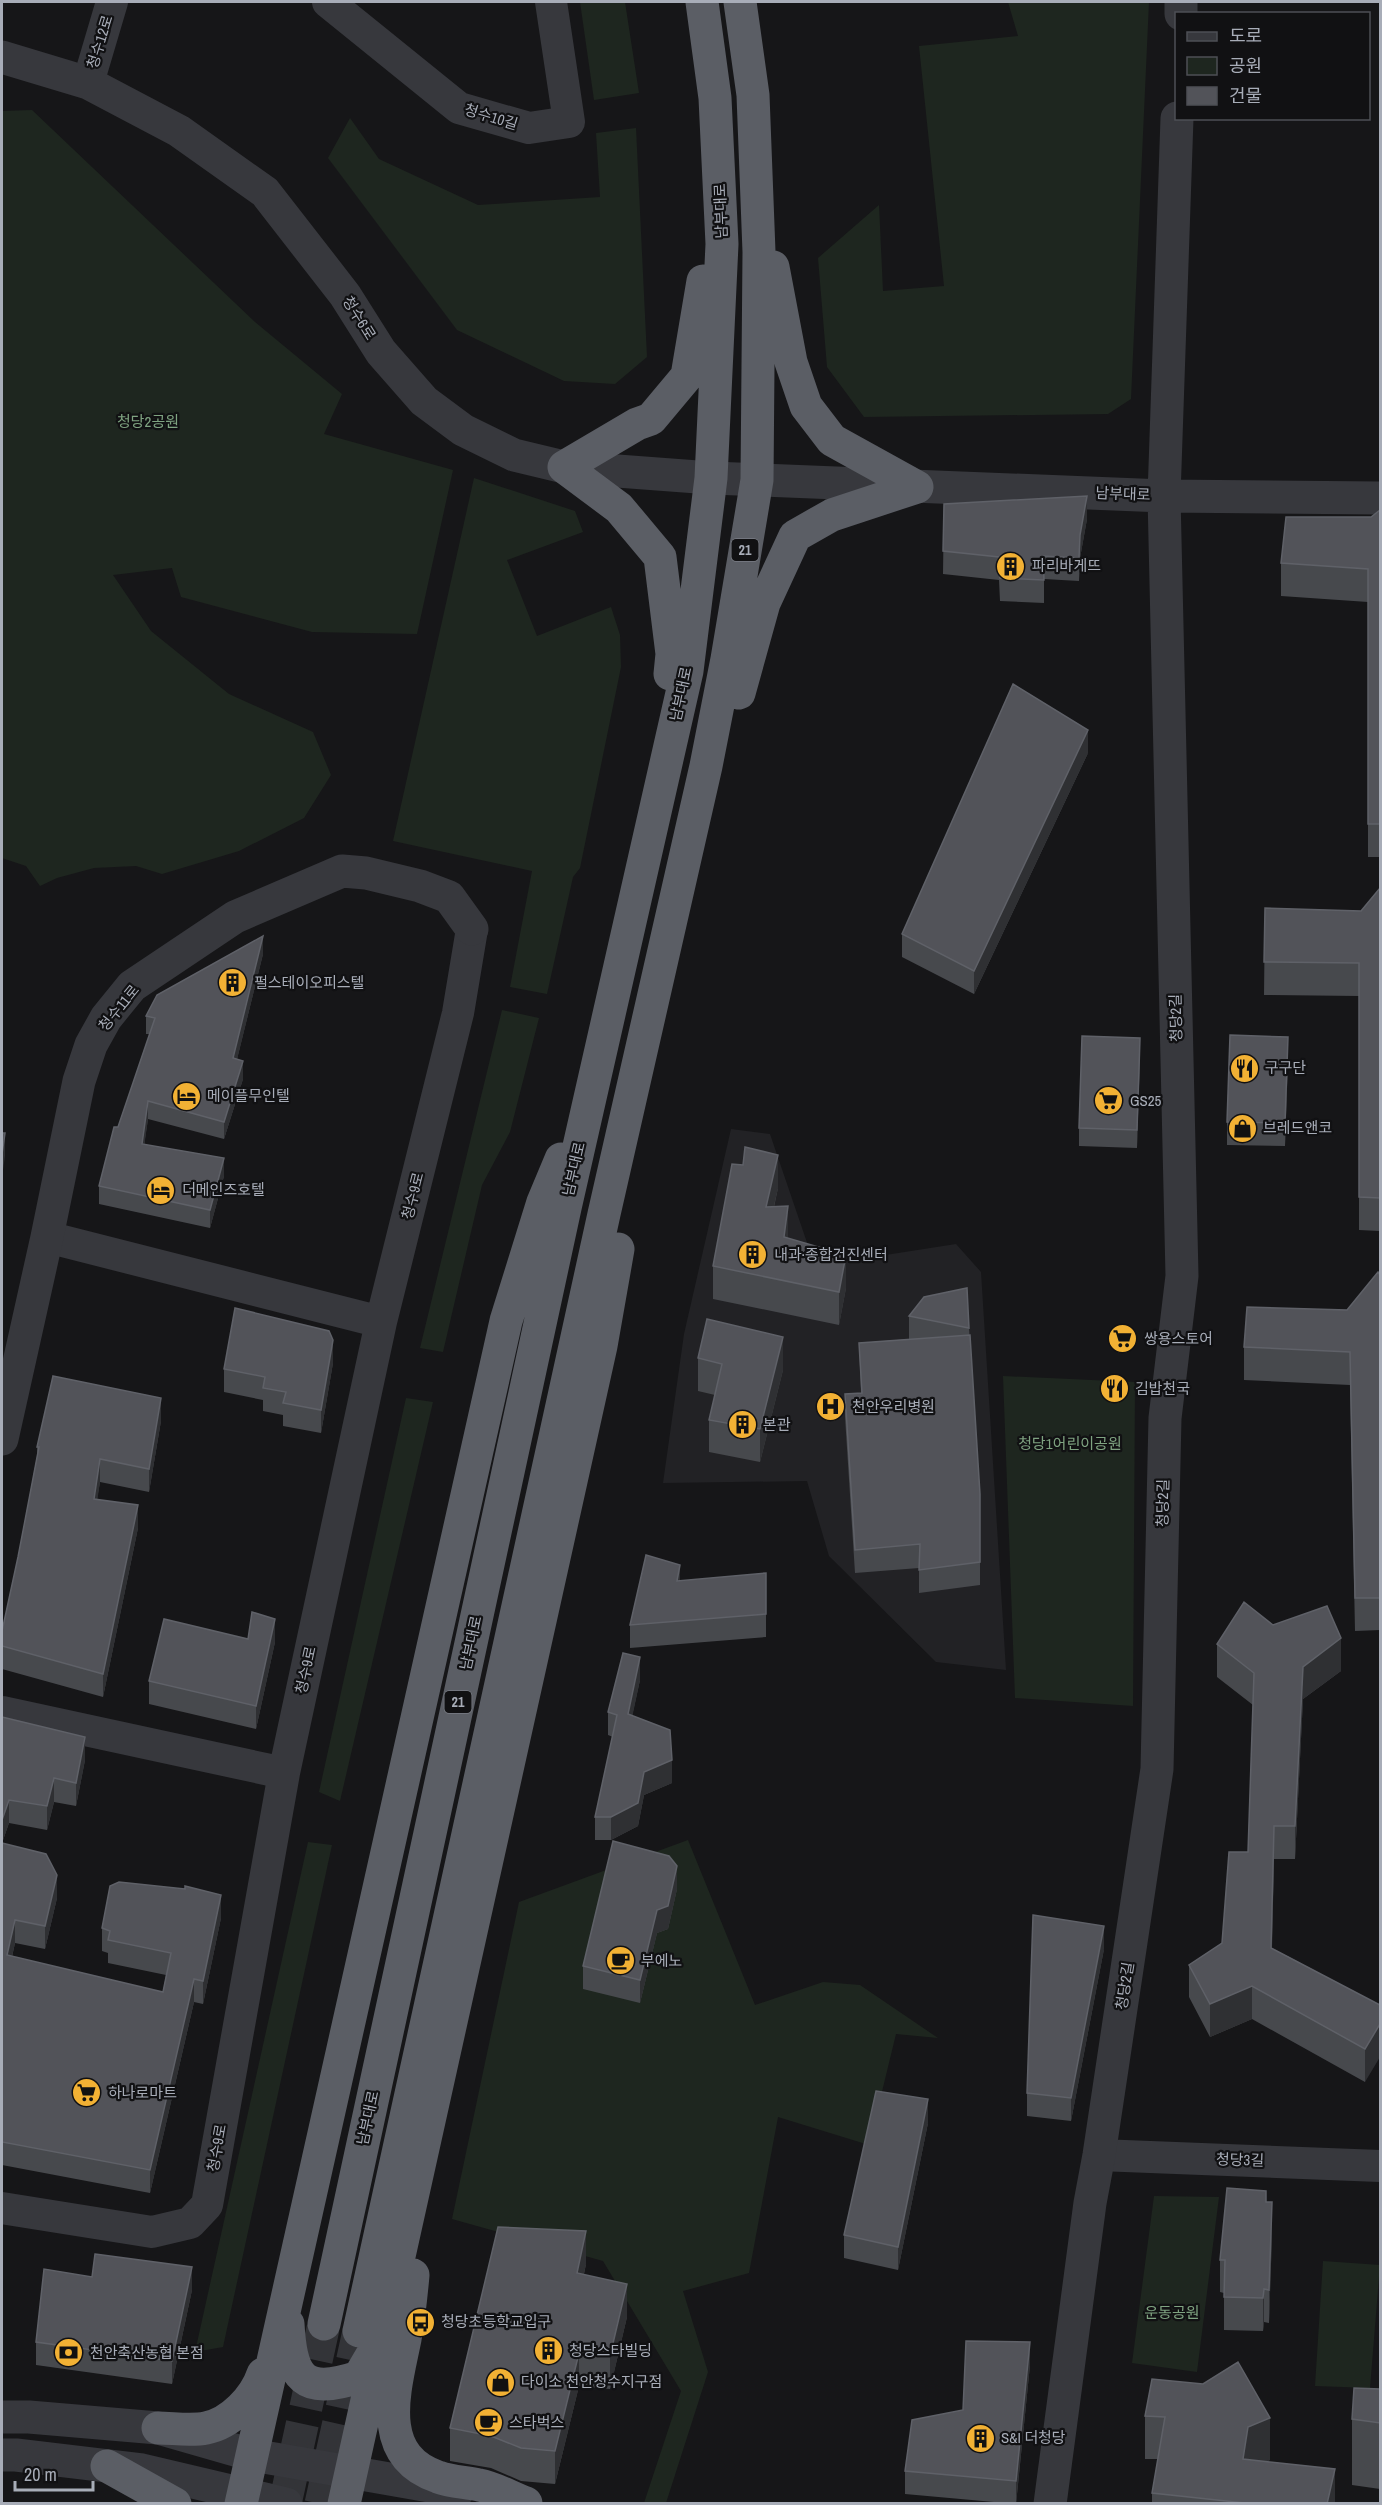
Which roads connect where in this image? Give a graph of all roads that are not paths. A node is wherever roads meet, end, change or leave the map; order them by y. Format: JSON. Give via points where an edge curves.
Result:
{"nodes":[{"id":1,"x":112,"y":2,"type":"edge"},
{"id":2,"x":328,"y":2,"type":"edge"},
{"id":3,"x":551,"y":2,"type":"edge"},
{"id":4,"x":702,"y":2,"type":"edge"},
{"id":5,"x":740,"y":2,"type":"edge"},
{"id":6,"x":2,"y":57,"type":"edge"},
{"id":7,"x":88,"y":83,"type":"junction"},
{"id":8,"x":1177,"y":120,"type":"edge"},
{"id":9,"x":755,"y":169,"type":"junction"},
{"id":10,"x":720,"y":175,"type":"junction"},
{"id":11,"x":564,"y":467,"type":"junction"},
{"id":12,"x":711,"y":478,"type":"junction"},
{"id":13,"x":757,"y":480,"type":"junction"},
{"id":14,"x":917,"y":487,"type":"junction"},
{"id":15,"x":1164,"y":496,"type":"junction"},
{"id":16,"x":1380,"y":498,"type":"edge"},
{"id":17,"x":706,"y":766,"type":"junction"},
{"id":18,"x":664,"y":771,"type":"junction"},
{"id":19,"x":472,"y":929,"type":"joint"},
{"id":20,"x":595,"y":1080,"type":"junction"},
{"id":21,"x":632,"y":1089,"type":"junction"},
{"id":22,"x":47,"y":1237,"type":"junction"},
{"id":23,"x":381,"y":1322,"type":"junction"},
{"id":24,"x":2,"y":1439,"type":"edge"},
{"id":25,"x":2,"y":1712,"type":"edge"},
{"id":26,"x":284,"y":1773,"type":"junction"},
{"id":27,"x":424,"y":2141,"type":"junction"},
{"id":28,"x":1100,"y":2155,"type":"junction"},
{"id":29,"x":1380,"y":2166,"type":"edge"},
{"id":30,"x":2,"y":2208,"type":"edge"},
{"id":31,"x":287,"y":2298,"type":"junction"},
{"id":32,"x":324,"y":2324,"type":"tunnel mouth"},
{"id":33,"x":369,"y":2336,"type":"junction"},
{"id":34,"x":2,"y":2417,"type":"edge"},
{"id":35,"x":158,"y":2428,"type":"junction"},
{"id":36,"x":2,"y":2455,"type":"edge"},
{"id":37,"x":252,"y":2455,"type":"junction"},
{"id":38,"x":107,"y":2466,"type":"junction"},
{"id":39,"x":351,"y":2472,"type":"junction"},
{"id":40,"x":242,"y":2499,"type":"edge"},
{"id":41,"x":527,"y":2503,"type":"edge"},
{"id":42,"x":175,"y":2504,"type":"edge"},
{"id":43,"x":286,"y":2504,"type":"edge"},
{"id":44,"x":344,"y":2504,"type":"edge"},
{"id":45,"x":1050,"y":2504,"type":"edge"}],
"edges":[{"from":1,"to":7,"type":"street","name":"청수12로"},
{"from":2,"to":3,"type":"street","name":"청수10길","via":[[459,108],[529,128],[569,122]]},
{"from":4,"to":10,"type":"highway","name":"남부대로","number":"21"},
{"from":5,"to":9,"type":"highway","number":"21","via":[[753,95]]},
{"from":6,"to":7,"type":"street","name":"청수6로"},
{"from":7,"to":11,"type":"street","name":"청수6로","via":[[179,131],[265,192],[345,295],[381,352],[424,401],[463,429],[514,455]]},
{"from":8,"to":15,"type":"street","name":"청당2길"},
{"from":9,"to":13,"type":"highway","number":"21","via":[[759,252]]},
{"from":9,"to":14,"type":"highway","via":[[791,362],[806,406],[832,440]]},
{"from":10,"to":11,"type":"highway","via":[[687,376],[651,419]]},
{"from":10,"to":12,"type":"highway","name":"남부대로","number":"21","via":[[722,244]]},
{"from":11,"to":12,"type":"street","name":"청수6로"},
{"from":11,"to":18,"type":"highway","via":[[619,508],[660,558],[672,654]]},
{"from":12,"to":13,"type":"street","name":"청수6로"},
{"from":12,"to":18,"type":"highway","name":"남부대로","number":"21","via":[[687,671]]},
{"from":13,"to":14,"type":"street","name":"남부대로"},
{"from":13,"to":17,"type":"highway","number":"21"},
{"from":14,"to":15,"type":"street","name":"남부대로"},
{"from":14,"to":17,"type":"highway","via":[[832,515],[795,536],[764,603],[743,685]]},
{"from":15,"to":16,"type":"street","name":"남부대로"},
{"from":15,"to":28,"type":"street","name":"청당2길","via":[[1182,1276],[1165,1418],[1158,1769]]},
{"from":17,"to":21,"type":"highway","number":"21"},
{"from":18,"to":20,"type":"highway","name":"남부대로","number":"21"},
{"from":19,"to":22,"type":"street","name":"청수11로","via":[[449,897],[420,885],[342,871],[236,917],[132,986],[106,1018],[91,1045]]},
{"from":19,"to":23,"type":"street","name":"청수9로","via":[[458,1013]]},
{"from":20,"to":31,"type":"highway","via":[[543,1202],[506,1321]]},
{"from":20,"to":32,"type":"highway","name":"남부대로","number":"21"},
{"from":21,"to":27,"type":"highway","via":[[623,1219],[601,1346]]},
{"from":21,"to":33,"type":"highway","number":"21"},
{"from":22,"to":23,"type":"street"},
{"from":22,"to":24,"type":"street","name":"청수11로"},
{"from":23,"to":26,"type":"street","name":"청수9로"},
{"from":25,"to":26,"type":"street"},
{"from":26,"to":30,"type":"street","name":"청수9로","via":[[207,2205],[190,2223],[152,2232]]},
{"from":27,"to":33,"type":"highway"},
{"from":27,"to":41,"type":"highway","via":[[410,2314],[394,2397],[397,2441],[417,2467],[439,2478],[481,2485]]},
{"from":28,"to":29,"type":"street","name":"청당3길"},
{"from":28,"to":45,"type":"street","name":"청당2길","via":[[1090,2203]]},
{"from":31,"to":33,"type":"highway","via":[[290,2356],[300,2376],[319,2385],[359,2377]]},
{"from":31,"to":35,"type":"highway","via":[[269,2346],[263,2377],[242,2407],[219,2424],[204,2428]]},
{"from":31,"to":37,"type":"highway"},
{"from":33,"to":39,"type":"highway"},
{"from":34,"to":35,"type":"street"},
{"from":35,"to":37,"type":"street"},
{"from":36,"to":38,"type":"street"},
{"from":37,"to":39,"type":"street"},
{"from":37,"to":40,"type":"highway"},
{"from":38,"to":40,"type":"street","via":[[142,2470]]},
{"from":38,"to":42,"type":"highway"},
{"from":39,"to":41,"type":"street"},
{"from":39,"to":44,"type":"highway"},
{"from":40,"to":43,"type":"street"}]}
